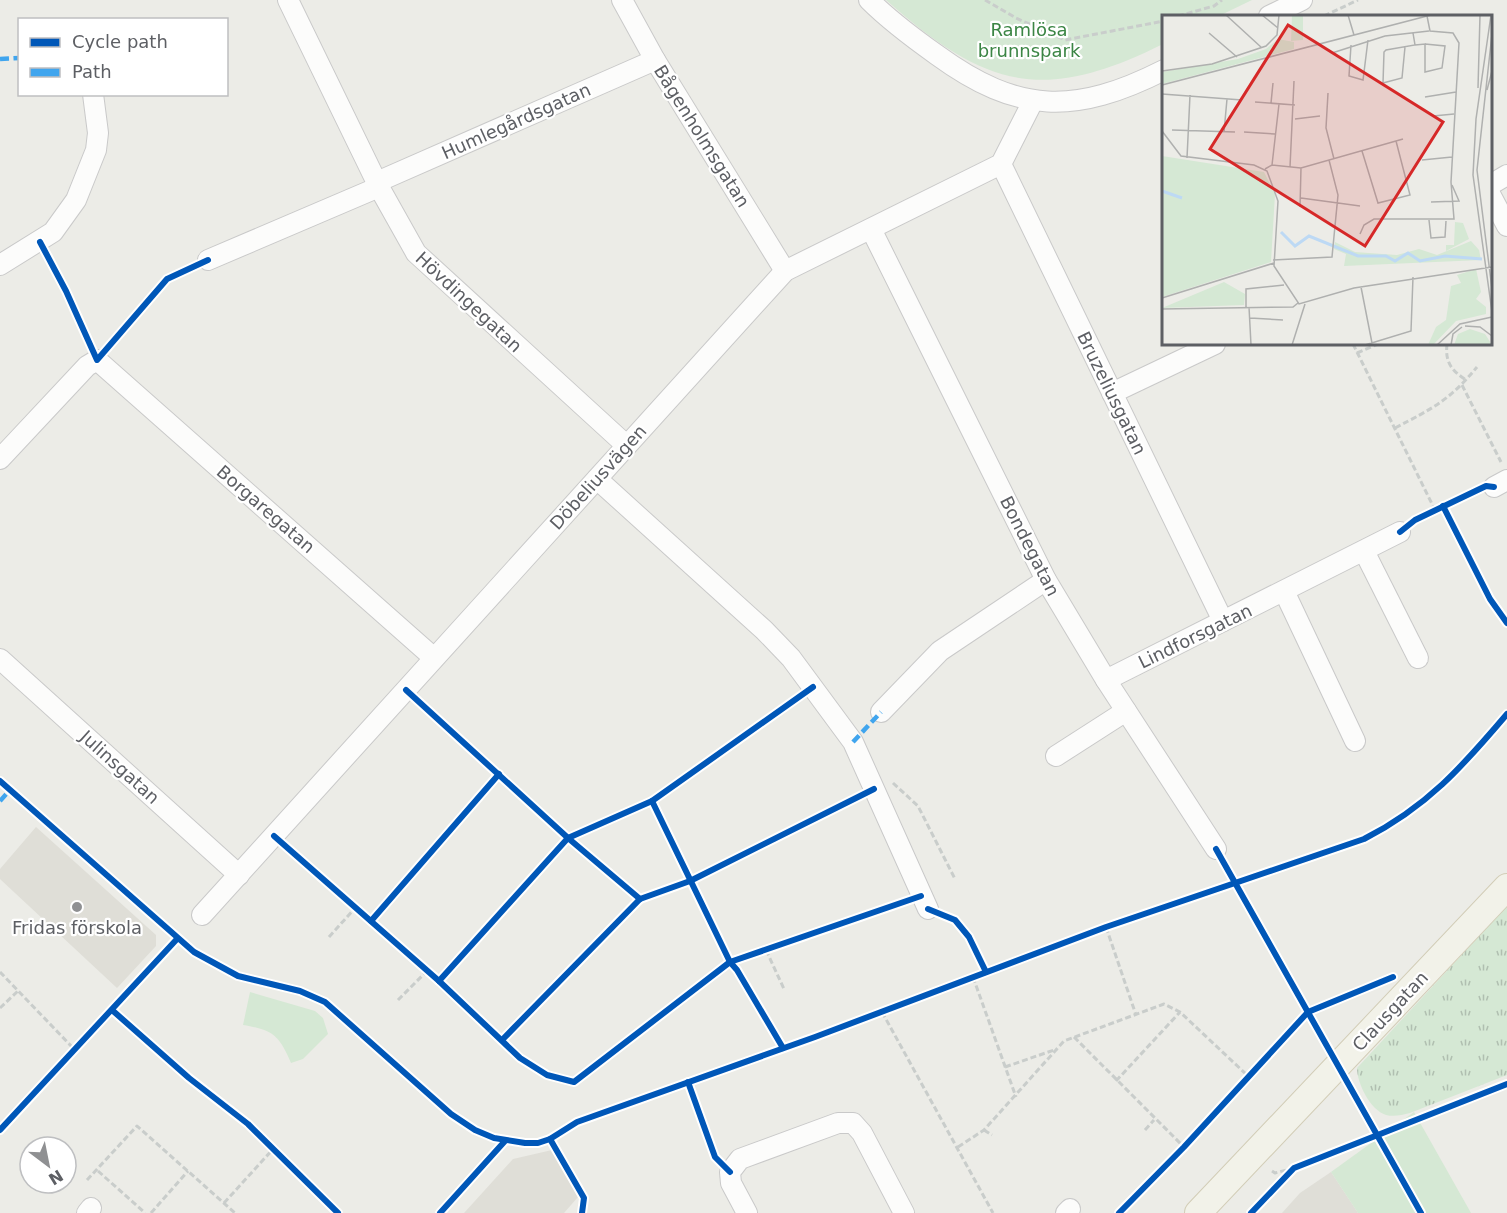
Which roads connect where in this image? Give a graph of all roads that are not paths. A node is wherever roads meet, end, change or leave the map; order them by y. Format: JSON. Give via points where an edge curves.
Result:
{"nodes":[{"id":1,"x":288,"y":0,"type":"edge"},
{"id":2,"x":622,"y":0,"type":"edge"},
{"id":3,"x":869,"y":0,"type":"edge"},
{"id":4,"x":1296,"y":7,"type":"edge"},
{"id":5,"x":1272,"y":15,"type":"edge"},
{"id":6,"x":656,"y":60,"type":"junction"},
{"id":7,"x":1162,"y":71,"type":"edge"},
{"id":8,"x":93,"y":96,"type":"edge"},
{"id":9,"x":1034,"y":101,"type":"junction"},
{"id":10,"x":1002,"y":164,"type":"junction"},
{"id":11,"x":1507,"y":175,"type":"edge"},
{"id":12,"x":1492,"y":183,"type":"edge"},
{"id":13,"x":378,"y":184,"type":"junction"},
{"id":14,"x":1492,"y":196,"type":"edge"},
{"id":15,"x":1507,"y":226,"type":"edge"},
{"id":16,"x":871,"y":229,"type":"junction"},
{"id":17,"x":208,"y":260,"type":"dead end"},
{"id":18,"x":0,"y":265,"type":"edge"},
{"id":19,"x":785,"y":271,"type":"junction"},
{"id":20,"x":1213,"y":345,"type":"edge"},
{"id":21,"x":1112,"y":393,"type":"junction"},
{"id":22,"x":626,"y":445,"type":"junction"},
{"id":23,"x":0,"y":459,"type":"edge"},
{"id":24,"x":597,"y":479,"type":"junction"},
{"id":25,"x":1400,"y":532,"type":"dead end"},
{"id":26,"x":1364,"y":551,"type":"junction"},
{"id":27,"x":1046,"y":580,"type":"junction"},
{"id":28,"x":1284,"y":591,"type":"junction"},
{"id":29,"x":1223,"y":621,"type":"junction"},
{"id":30,"x":434,"y":658,"type":"junction"},
{"id":31,"x":1418,"y":658,"type":"dead end"},
{"id":32,"x":0,"y":659,"type":"edge"},
{"id":33,"x":1106,"y":680,"type":"junction"},
{"id":34,"x":1126,"y":711,"type":"junction"},
{"id":35,"x":881,"y":712,"type":"dead end"},
{"id":36,"x":1355,"y":741,"type":"dead end"},
{"id":37,"x":1056,"y":756,"type":"dead end"},
{"id":38,"x":1216,"y":849,"type":"dead end"},
{"id":39,"x":240,"y":874,"type":"junction"},
{"id":40,"x":1507,"y":887,"type":"edge"},
{"id":41,"x":928,"y":909,"type":"dead end"},
{"id":42,"x":202,"y":915,"type":"dead end"},
{"id":43,"x":747,"y":1213,"type":"edge"},
{"id":44,"x":904,"y":1213,"type":"edge"},
{"id":45,"x":1198,"y":1213,"type":"edge"}],
"edges":[{"from":1,"to":13,"type":"street","name":"Hövdingegatan"},
{"from":2,"to":6,"type":"street","name":"Bågenholmsgatan"},
{"from":3,"to":9,"type":"street","via":[[975,81]]},
{"from":4,"to":5,"type":"street"},
{"from":6,"to":13,"type":"street","name":"Humlegårdsgatan"},
{"from":6,"to":19,"type":"street","name":"Bågenholmsgatan"},
{"from":7,"to":9,"type":"street","via":[[1085,100]]},
{"from":8,"to":18,"type":"street","via":[[96,150],[76,200],[53,232]]},
{"from":9,"to":10,"type":"street"},
{"from":10,"to":16,"type":"street","name":"Döbeliusvägen"},
{"from":10,"to":21,"type":"street","name":"Bruzeliusgatan"},
{"from":11,"to":12,"type":"street"},
{"from":13,"to":17,"type":"street","name":"Humlegårdsgatan"},
{"from":13,"to":22,"type":"street","name":"Hövdingegatan","via":[[416,254]]},
{"from":14,"to":15,"type":"street"},
{"from":16,"to":19,"type":"street","name":"Döbeliusvägen"},
{"from":16,"to":27,"type":"street","name":"Bondegatan"},
{"from":19,"to":22,"type":"street","name":"Döbeliusvägen"},
{"from":20,"to":21,"type":"street"},
{"from":21,"to":29,"type":"street","name":"Bruzeliusgatan"},
{"from":22,"to":24,"type":"street","name":"Döbeliusvägen"},
{"from":23,"to":30,"type":"street","name":"Borgaregatan","via":[[97,360]]},
{"from":24,"to":30,"type":"street","name":"Döbeliusvägen"},
{"from":24,"to":41,"type":"street","via":[[791,658],[853,742]]},
{"from":25,"to":26,"type":"street","name":"Lindforsgatan"},
{"from":26,"to":28,"type":"street","name":"Lindforsgatan"},
{"from":26,"to":31,"type":"street"},
{"from":27,"to":33,"type":"street","name":"Bondegatan"},
{"from":27,"to":35,"type":"street","via":[[940,651]]},
{"from":28,"to":29,"type":"street","name":"Lindforsgatan"},
{"from":28,"to":36,"type":"street"},
{"from":29,"to":33,"type":"street","name":"Lindforsgatan"},
{"from":30,"to":39,"type":"street","name":"Döbeliusvägen"},
{"from":32,"to":39,"type":"street","name":"Julinsgatan"},
{"from":33,"to":34,"type":"street","name":"Bondegatan"},
{"from":34,"to":37,"type":"street"},
{"from":34,"to":38,"type":"street","name":"Bondegatan"},
{"from":39,"to":42,"type":"street","name":"Döbeliusvägen"},
{"from":40,"to":45,"type":"main road","name":"Clausgatan"},
{"from":43,"to":44,"type":"street","via":[[731,1183],[730,1172],[740,1159],[838,1123],[853,1123],[862,1133]]}]}
